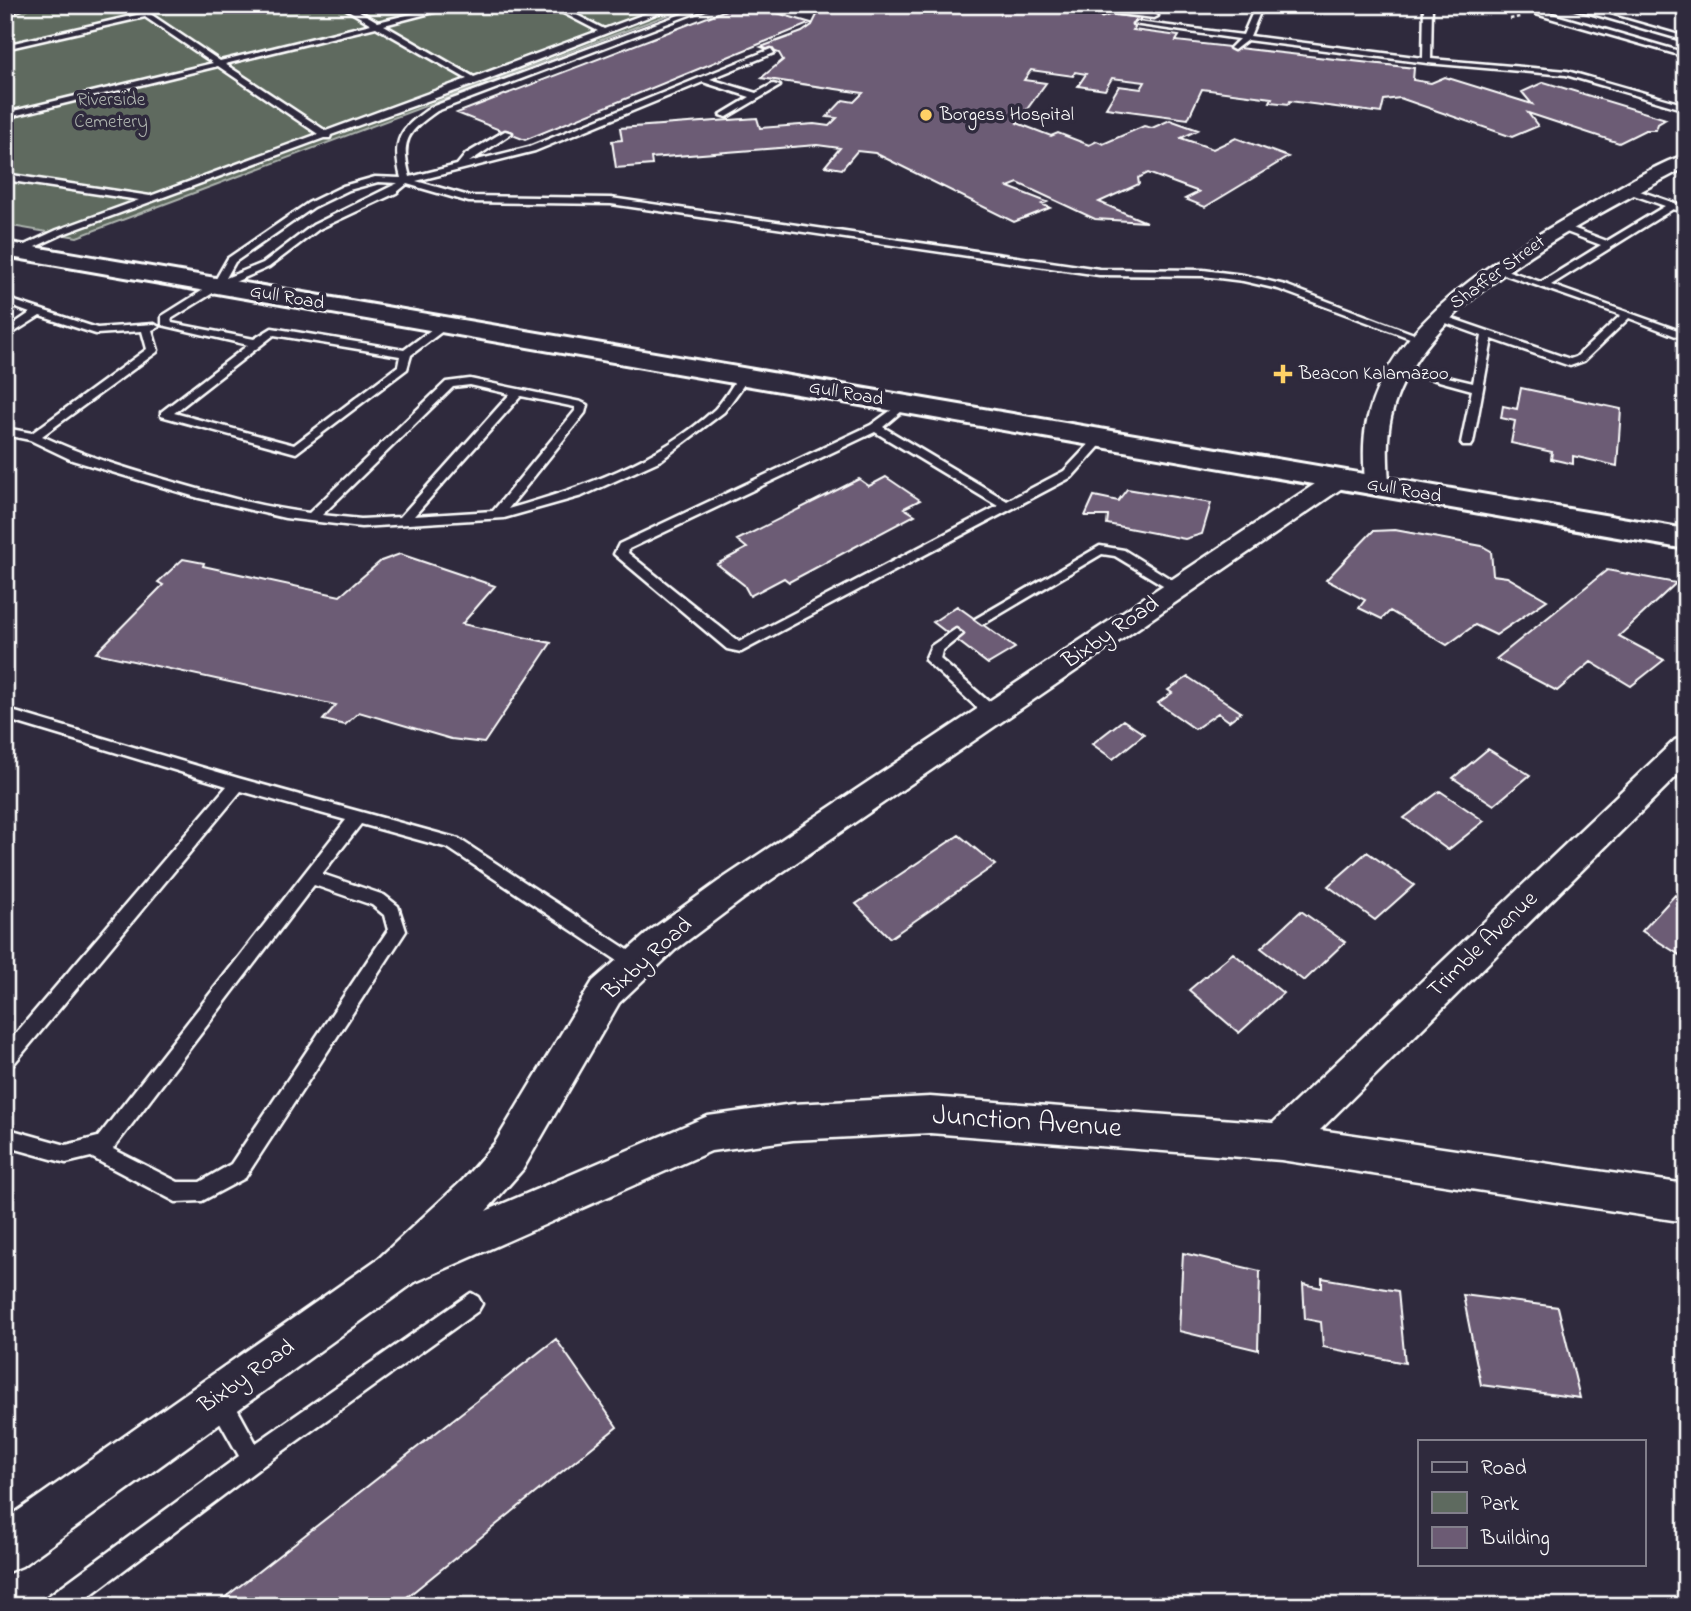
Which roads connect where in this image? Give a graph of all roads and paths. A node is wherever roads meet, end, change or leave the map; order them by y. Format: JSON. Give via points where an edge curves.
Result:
{"nodes":[{"id":1,"x":31,"y":5,"type":"edge"},
{"id":2,"x":132,"y":5,"type":"edge"},
{"id":3,"x":342,"y":5,"type":"edge"},
{"id":4,"x":458,"y":5,"type":"edge"},
{"id":5,"x":551,"y":5,"type":"edge"},
{"id":6,"x":676,"y":5,"type":"edge"},
{"id":7,"x":713,"y":5,"type":"edge"},
{"id":8,"x":1260,"y":5,"type":"edge"},
{"id":9,"x":1428,"y":5,"type":"edge"},
{"id":10,"x":1552,"y":5,"type":"edge"},
{"id":11,"x":1565,"y":5,"type":"edge"},
{"id":12,"x":1608,"y":5,"type":"edge"},
{"id":13,"x":5,"y":12,"type":"edge"},
{"id":14,"x":1105,"y":14,"type":"dead end"},
{"id":15,"x":1596,"y":14,"type":"junction"},
{"id":16,"x":146,"y":15,"type":"junction"},
{"id":17,"x":680,"y":18,"type":"junction"},
{"id":18,"x":694,"y":22,"type":"dead end"},
{"id":19,"x":1137,"y":24,"type":"dead end"},
{"id":20,"x":377,"y":25,"type":"junction"},
{"id":21,"x":605,"y":32,"type":"junction"},
{"id":22,"x":1200,"y":32,"type":"junction"},
{"id":23,"x":1245,"y":38,"type":"junction"},
{"id":24,"x":1686,"y":38,"type":"edge"},
{"id":25,"x":1201,"y":44,"type":"dead end"},
{"id":26,"x":5,"y":47,"type":"edge"},
{"id":27,"x":1234,"y":48,"type":"dead end"},
{"id":28,"x":771,"y":51,"type":"dead end"},
{"id":29,"x":1686,"y":55,"type":"edge"},
{"id":30,"x":1427,"y":61,"type":"junction"},
{"id":31,"x":219,"y":64,"type":"junction"},
{"id":32,"x":702,"y":79,"type":"junction"},
{"id":33,"x":475,"y":81,"type":"junction"},
{"id":34,"x":776,"y":86,"type":"dead end"},
{"id":35,"x":757,"y":96,"type":"junction"},
{"id":36,"x":464,"y":99,"type":"junction"},
{"id":37,"x":478,"y":104,"type":"dead end"},
{"id":38,"x":1686,"y":108,"type":"edge"},
{"id":39,"x":724,"y":115,"type":"dead end"},
{"id":40,"x":5,"y":116,"type":"edge"},
{"id":41,"x":508,"y":133,"type":"dead end"},
{"id":42,"x":327,"y":136,"type":"junction"},
{"id":43,"x":1686,"y":160,"type":"edge"},
{"id":44,"x":459,"y":169,"type":"junction"},
{"id":45,"x":5,"y":177,"type":"edge"},
{"id":46,"x":406,"y":181,"type":"junction"},
{"id":47,"x":1631,"y":191,"type":"junction"},
{"id":48,"x":154,"y":199,"type":"junction"},
{"id":49,"x":1672,"y":205,"type":"junction"},
{"id":50,"x":1686,"y":210,"type":"edge"},
{"id":51,"x":1564,"y":228,"type":"junction"},
{"id":52,"x":1607,"y":244,"type":"junction"},
{"id":53,"x":12,"y":250,"type":"edge"},
{"id":54,"x":1497,"y":270,"type":"junction"},
{"id":55,"x":1543,"y":285,"type":"junction"},
{"id":56,"x":217,"y":286,"type":"junction"},
{"id":57,"x":5,"y":302,"type":"edge"},
{"id":58,"x":40,"y":312,"type":"junction"},
{"id":59,"x":1628,"y":314,"type":"junction"},
{"id":60,"x":1438,"y":317,"type":"junction"},
{"id":61,"x":167,"y":324,"type":"junction"},
{"id":62,"x":444,"y":325,"type":"junction"},
{"id":63,"x":146,"y":328,"type":"junction"},
{"id":64,"x":1488,"y":334,"type":"junction"},
{"id":65,"x":5,"y":335,"type":"edge"},
{"id":66,"x":1686,"y":337,"type":"edge"},
{"id":67,"x":1422,"y":339,"type":"junction"},
{"id":68,"x":256,"y":343,"type":"junction"},
{"id":69,"x":407,"y":354,"type":"junction"},
{"id":70,"x":1401,"y":369,"type":"junction"},
{"id":71,"x":744,"y":376,"type":"junction"},
{"id":72,"x":1478,"y":388,"type":"junction"},
{"id":73,"x":518,"y":392,"type":"junction"},
{"id":74,"x":904,"y":404,"type":"junction"},
{"id":75,"x":875,"y":427,"type":"junction"},
{"id":76,"x":5,"y":431,"type":"edge"},
{"id":77,"x":34,"y":437,"type":"junction"},
{"id":78,"x":1101,"y":438,"type":"junction"},
{"id":79,"x":1467,"y":443,"type":"dead end"},
{"id":80,"x":1339,"y":479,"type":"junction"},
{"id":81,"x":1377,"y":486,"type":"junction"},
{"id":82,"x":1007,"y":506,"type":"junction"},
{"id":83,"x":497,"y":514,"type":"junction"},
{"id":84,"x":312,"y":517,"type":"junction"},
{"id":85,"x":403,"y":521,"type":"junction"},
{"id":86,"x":1686,"y":539,"type":"edge"},
{"id":87,"x":1178,"y":588,"type":"junction"},
{"id":88,"x":982,"y":619,"type":"dead end"},
{"id":89,"x":956,"y":634,"type":"dead end"},
{"id":90,"x":993,"y":713,"type":"junction"},
{"id":91,"x":5,"y":714,"type":"edge"},
{"id":92,"x":1686,"y":748,"type":"edge"},
{"id":93,"x":238,"y":784,"type":"junction"},
{"id":94,"x":357,"y":817,"type":"junction"},
{"id":95,"x":311,"y":877,"type":"junction"},
{"id":96,"x":636,"y":964,"type":"junction"},
{"id":97,"x":5,"y":1060,"type":"edge"},
{"id":98,"x":5,"y":1137,"type":"edge"},
{"id":99,"x":1281,"y":1142,"type":"junction"},
{"id":100,"x":92,"y":1148,"type":"junction"},
{"id":101,"x":1686,"y":1203,"type":"edge"},
{"id":102,"x":394,"y":1273,"type":"junction"},
{"id":103,"x":471,"y":1304,"type":"dead end"},
{"id":104,"x":219,"y":1397,"type":"junction"},
{"id":105,"x":253,"y":1459,"type":"junction"},
{"id":106,"x":5,"y":1549,"type":"edge"},
{"id":107,"x":56,"y":1606,"type":"edge"}],
"edges":[{"from":1,"to":13,"type":"lane"},
{"from":2,"to":16,"type":"lane"},
{"from":3,"to":20,"type":"lane"},
{"from":4,"to":20,"type":"lane"},
{"from":5,"to":21,"type":"lane"},
{"from":6,"to":21,"type":"lane"},
{"from":7,"to":17,"type":"lane"},
{"from":8,"to":23,"type":"lane"},
{"from":9,"to":30,"type":"lane"},
{"from":10,"to":29,"type":"lane","via":[[1539,12]]},
{"from":11,"to":15,"type":"lane"},
{"from":12,"to":15,"type":"lane"},
{"from":14,"to":22,"type":"lane","via":[[1163,18]]},
{"from":15,"to":24,"type":"lane"},
{"from":16,"to":26,"type":"lane"},
{"from":16,"to":31,"type":"lane"},
{"from":17,"to":18,"type":"lane"},
{"from":17,"to":36,"type":"lane"},
{"from":19,"to":22,"type":"lane"},
{"from":20,"to":31,"type":"lane"},
{"from":20,"to":33,"type":"lane"},
{"from":21,"to":33,"type":"lane"},
{"from":22,"to":23,"type":"lane"},
{"from":22,"to":25,"type":"lane"},
{"from":23,"to":27,"type":"lane"},
{"from":23,"to":30,"type":"lane"},
{"from":28,"to":32,"type":"lane"},
{"from":30,"to":38,"type":"lane","via":[[1567,73]]},
{"from":31,"to":40,"type":"lane"},
{"from":31,"to":42,"type":"lane"},
{"from":32,"to":35,"type":"lane"},
{"from":32,"to":44,"type":"lane","via":[[543,145]]},
{"from":33,"to":42,"type":"lane"},
{"from":34,"to":35,"type":"lane"},
{"from":35,"to":39,"type":"lane"},
{"from":36,"to":37,"type":"lane"},
{"from":36,"to":46,"type":"lane","via":[[434,110],[400,139]]},
{"from":41,"to":44,"type":"lane","via":[[468,156]]},
{"from":42,"to":48,"type":"lane"},
{"from":43,"to":47,"type":"street","name":"Shaffer Street"},
{"from":44,"to":46,"type":"lane"},
{"from":45,"to":48,"type":"lane"},
{"from":46,"to":56,"type":"lane","via":[[316,227],[266,265]]},
{"from":46,"to":56,"type":"lane","via":[[378,179],[311,205],[231,260]]},
{"from":46,"to":67,"type":"lane","via":[[469,199],[611,201],[1099,272],[1243,278],[1282,287]]},
{"from":47,"to":49,"type":"lane"},
{"from":47,"to":51,"type":"street","name":"Shaffer Street"},
{"from":48,"to":53,"type":"lane"},
{"from":49,"to":50,"type":"lane"},
{"from":49,"to":52,"type":"lane"},
{"from":51,"to":52,"type":"lane"},
{"from":51,"to":54,"type":"street","name":"Shaffer Street"},
{"from":52,"to":55,"type":"lane"},
{"from":53,"to":56,"type":"main road","name":"Gull Road"},
{"from":54,"to":55,"type":"lane"},
{"from":54,"to":60,"type":"street","name":"Shaffer Street"},
{"from":55,"to":59,"type":"lane"},
{"from":56,"to":61,"type":"lane","via":[[166,318]]},
{"from":56,"to":62,"type":"main road","name":"Gull Road"},
{"from":57,"to":58,"type":"lane"},
{"from":58,"to":63,"type":"lane","via":[[96,331]]},
{"from":58,"to":65,"type":"lane"},
{"from":59,"to":64,"type":"lane","via":[[1570,363]]},
{"from":59,"to":66,"type":"lane"},
{"from":60,"to":64,"type":"lane"},
{"from":60,"to":67,"type":"street","name":"Shaffer Street"},
{"from":61,"to":63,"type":"lane"},
{"from":61,"to":68,"type":"lane"},
{"from":62,"to":69,"type":"lane"},
{"from":62,"to":71,"type":"main road","name":"Gull Road"},
{"from":63,"to":77,"type":"lane","via":[[153,350]]},
{"from":64,"to":72,"type":"lane"},
{"from":67,"to":70,"type":"street","name":"Shaffer Street"},
{"from":68,"to":69,"type":"lane","via":[[272,331]]},
{"from":68,"to":69,"type":"lane","via":[[165,414],[296,449],[403,367]]},
{"from":70,"to":72,"type":"lane"},
{"from":70,"to":81,"type":"street","name":"Shaffer Street","via":[[1381,407],[1375,444]]},
{"from":71,"to":74,"type":"main road","name":"Gull Road"},
{"from":71,"to":83,"type":"lane","via":[[720,410],[657,457],[578,493]]},
{"from":72,"to":79,"type":"lane"},
{"from":73,"to":83,"type":"lane","via":[[581,405],[581,411]]},
{"from":73,"to":84,"type":"lane","via":[[470,382],[450,384]]},
{"from":73,"to":85,"type":"lane"},
{"from":74,"to":75,"type":"lane"},
{"from":74,"to":78,"type":"main road","name":"Gull Road"},
{"from":75,"to":82,"type":"lane"},
{"from":75,"to":82,"type":"lane","via":[[624,547],[621,554],[732,646],[741,647]]},
{"from":76,"to":77,"type":"lane"},
{"from":77,"to":84,"type":"lane","via":[[76,457],[203,495]]},
{"from":78,"to":80,"type":"main road","name":"Gull Road"},
{"from":78,"to":82,"type":"lane","via":[[1068,474]]},
{"from":80,"to":81,"type":"main road","name":"Gull Road"},
{"from":80,"to":87,"type":"street","name":"Bixby Road"},
{"from":81,"to":86,"type":"main road","name":"Gull Road"},
{"from":83,"to":85,"type":"lane"},
{"from":84,"to":85,"type":"lane","via":[[361,523]]},
{"from":87,"to":88,"type":"lane","via":[[1119,553],[1100,550]]},
{"from":87,"to":90,"type":"street","name":"Bixby Road"},
{"from":89,"to":90,"type":"lane","via":[[936,649],[932,660]]},
{"from":90,"to":96,"type":"street","name":"Bixby Road","via":[[731,890]]},
{"from":91,"to":93,"type":"lane"},
{"from":92,"to":99,"type":"street","name":"Trimble Avenue"},
{"from":93,"to":94,"type":"lane"},
{"from":93,"to":97,"type":"lane"},
{"from":94,"to":95,"type":"lane"},
{"from":94,"to":96,"type":"lane","via":[[453,843]]},
{"from":95,"to":100,"type":"lane","via":[[104,1145]]},
{"from":95,"to":100,"type":"lane","via":[[379,900],[392,911],[397,931],[238,1171],[202,1191],[176,1192]]},
{"from":96,"to":102,"type":"street","name":"Bixby Road","via":[[606,992],[586,1021],[509,1156]]},
{"from":98,"to":100,"type":"lane","via":[[66,1154]]},
{"from":99,"to":101,"type":"street","name":"Junction Avenue"},
{"from":99,"to":102,"type":"street","name":"Junction Avenue","via":[[930,1115],[793,1122],[708,1134]]},
{"from":102,"to":104,"type":"street","name":"Bixby Road"},
{"from":103,"to":105,"type":"lane"},
{"from":104,"to":105,"type":"lane"},
{"from":104,"to":106,"type":"street","name":"Bixby Road"},
{"from":105,"to":107,"type":"lane"}]}
